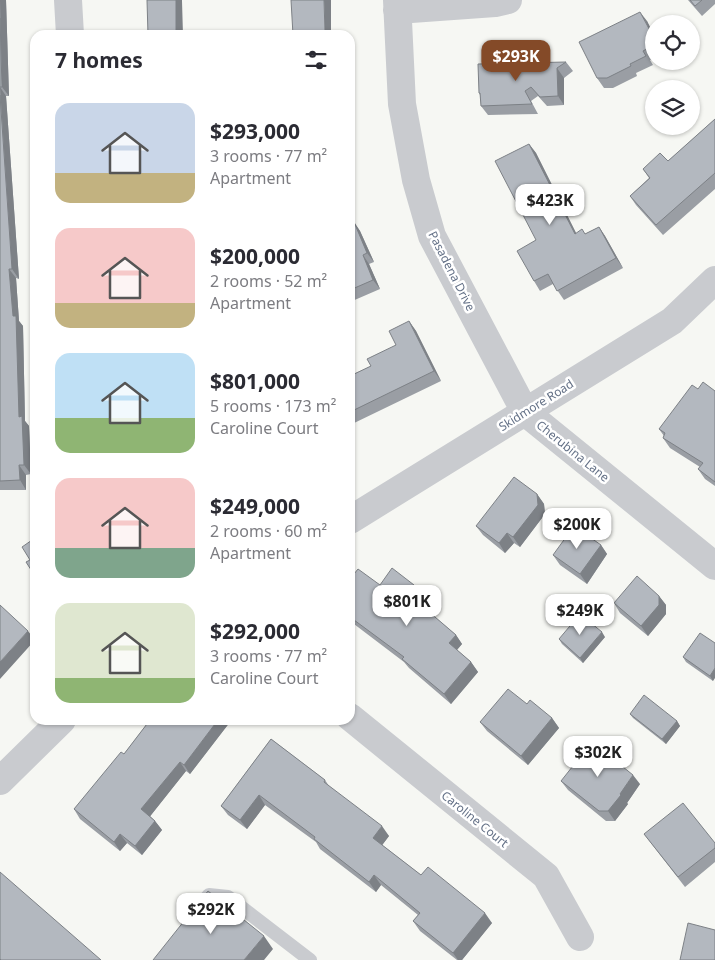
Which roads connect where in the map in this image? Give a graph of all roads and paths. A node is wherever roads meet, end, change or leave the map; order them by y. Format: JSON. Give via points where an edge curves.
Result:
{"nodes":[{"id":1,"x":68,"y":0,"type":"edge"},
{"id":2,"x":508,"y":0,"type":"edge"},
{"id":3,"x":397,"y":5,"type":"edge"},
{"id":4,"x":70,"y":30,"type":"edge"},
{"id":5,"x":715,"y":280,"type":"edge"},
{"id":6,"x":525,"y":412,"type":"junction"},
{"id":7,"x":355,"y":517,"type":"edge"},
{"id":8,"x":715,"y":566,"type":"edge"},
{"id":9,"x":355,"y":721,"type":"edge"},
{"id":10,"x":57,"y":725,"type":"edge"},
{"id":11,"x":0,"y":780,"type":"edge"},
{"id":12,"x":191,"y":917,"type":"edge"},
{"id":13,"x":580,"y":937,"type":"dead end"},
{"id":14,"x":310,"y":960,"type":"edge"}],
"edges":[{"from":1,"to":4,"type":"street"},
{"from":2,"to":3,"type":"street"},
{"from":3,"to":6,"type":"street","name":"Pasadena Drive","via":[[402,104],[416,180],[432,236]]},
{"from":5,"to":6,"type":"street","name":"Skidmore Road","via":[[672,321]]},
{"from":6,"to":7,"type":"street","name":"Skidmore Road"},
{"from":6,"to":8,"type":"street","name":"Cherubina Lane"},
{"from":9,"to":13,"type":"street","name":"Caroline Court","via":[[546,876]]},
{"from":10,"to":11,"type":"street"},
{"from":12,"to":14,"type":"lane","via":[[209,895],[228,896]]}]}
